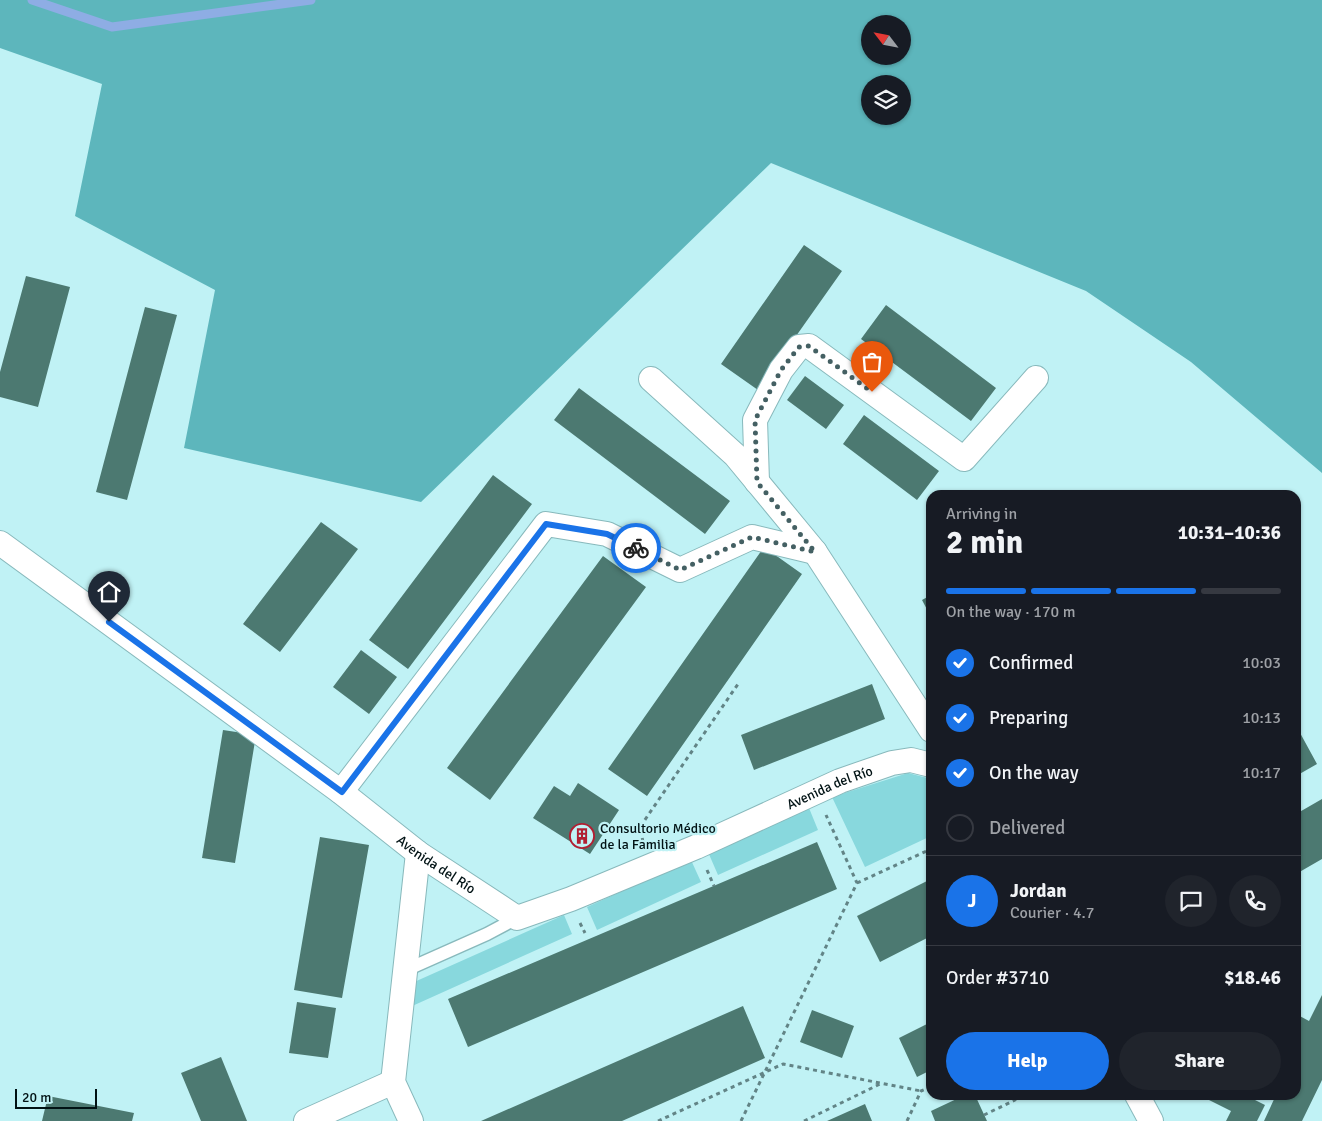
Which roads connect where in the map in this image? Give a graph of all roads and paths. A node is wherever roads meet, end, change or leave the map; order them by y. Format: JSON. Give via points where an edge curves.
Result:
{"nodes":[{"id":1,"x":651,"y":378,"type":"dead end"},
{"id":2,"x":1036,"y":378,"type":"dead end"},
{"id":3,"x":757,"y":482,"type":"junction"},
{"id":4,"x":0,"y":543,"type":"edge"},
{"id":5,"x":815,"y":552,"type":"junction"},
{"id":6,"x":738,"y":684,"type":"dead end"},
{"id":7,"x":926,"y":722,"type":"edge"},
{"id":8,"x":926,"y":764,"type":"edge"},
{"id":9,"x":342,"y":792,"type":"junction"},
{"id":10,"x":816,"y":792,"type":"junction"},
{"id":11,"x":926,"y":851,"type":"edge"},
{"id":12,"x":418,"y":853,"type":"junction"},
{"id":13,"x":649,"y":867,"type":"junction"},
{"id":14,"x":857,"y":883,"type":"junction"},
{"id":15,"x":517,"y":918,"type":"junction"},
{"id":16,"x":406,"y":970,"type":"junction"},
{"id":17,"x":764,"y":1073,"type":"junction"},
{"id":18,"x":393,"y":1082,"type":"junction"},
{"id":19,"x":881,"y":1084,"type":"junction"},
{"id":20,"x":926,"y":1089,"type":"edge"},
{"id":21,"x":921,"y":1091,"type":"junction"},
{"id":22,"x":1015,"y":1100,"type":"edge"},
{"id":23,"x":1140,"y":1100,"type":"edge"},
{"id":24,"x":984,"y":1114,"type":"dead end"},
{"id":25,"x":306,"y":1121,"type":"edge"},
{"id":26,"x":411,"y":1121,"type":"edge"},
{"id":27,"x":658,"y":1121,"type":"edge"},
{"id":28,"x":741,"y":1121,"type":"edge"},
{"id":29,"x":804,"y":1121,"type":"edge"},
{"id":30,"x":907,"y":1121,"type":"edge"},
{"id":31,"x":1151,"y":1121,"type":"edge"}],
"edges":[{"from":1,"to":3,"type":"street","via":[[735,455]]},
{"from":2,"to":3,"type":"street","via":[[964,459],[809,346],[799,347],[781,370],[755,420]]},
{"from":3,"to":5,"type":"street"},
{"from":4,"to":9,"type":"street","name":"Avenida del Río"},
{"from":5,"to":7,"type":"street"},
{"from":5,"to":9,"type":"street","via":[[752,537],[680,570],[607,534],[546,524]]},
{"from":6,"to":13,"type":"path","via":[[640,827]]},
{"from":8,"to":10,"type":"street","name":"Avenida del Río","via":[[912,760],[892,763],[840,780]]},
{"from":9,"to":12,"type":"street","name":"Avenida del Río"},
{"from":10,"to":13,"type":"street","name":"Avenida del Río"},
{"from":10,"to":14,"type":"path"},
{"from":11,"to":14,"type":"path"},
{"from":12,"to":15,"type":"street","name":"Avenida del Río"},
{"from":12,"to":16,"type":"street"},
{"from":13,"to":15,"type":"street","name":"Avenida del Río"},
{"from":14,"to":17,"type":"path"},
{"from":15,"to":16,"type":"lane"},
{"from":16,"to":18,"type":"street"},
{"from":17,"to":19,"type":"path","via":[[783,1064]]},
{"from":17,"to":27,"type":"path"},
{"from":17,"to":28,"type":"path"},
{"from":18,"to":25,"type":"street"},
{"from":18,"to":26,"type":"street"},
{"from":19,"to":21,"type":"path"},
{"from":19,"to":29,"type":"path"},
{"from":20,"to":21,"type":"path"},
{"from":21,"to":30,"type":"path"},
{"from":22,"to":24,"type":"path"},
{"from":23,"to":31,"type":"street"}]}
